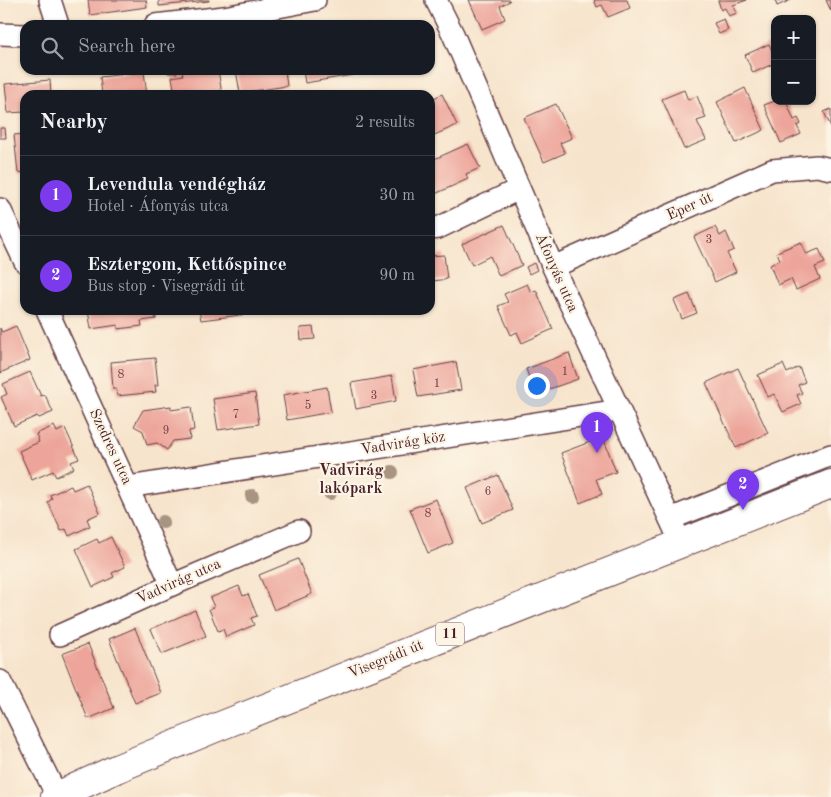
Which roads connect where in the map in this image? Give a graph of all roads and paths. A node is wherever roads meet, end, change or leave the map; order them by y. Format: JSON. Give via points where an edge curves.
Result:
{"nodes":[{"id":1,"x":50,"y":0,"type":"edge"},
{"id":2,"x":315,"y":0,"type":"edge"},
{"id":3,"x":436,"y":0,"type":"edge"},
{"id":4,"x":56,"y":20,"type":"edge"},
{"id":5,"x":198,"y":20,"type":"edge"},
{"id":6,"x":0,"y":34,"type":"edge"},
{"id":7,"x":20,"y":36,"type":"edge"},
{"id":8,"x":831,"y":169,"type":"edge"},
{"id":9,"x":519,"y":189,"type":"junction"},
{"id":10,"x":0,"y":209,"type":"edge"},
{"id":11,"x":435,"y":228,"type":"edge"},
{"id":12,"x":20,"y":251,"type":"edge"},
{"id":13,"x":553,"y":267,"type":"junction"},
{"id":14,"x":49,"y":315,"type":"edge"},
{"id":15,"x":619,"y":410,"type":"junction"},
{"id":16,"x":831,"y":455,"type":"edge"},
{"id":17,"x":831,"y":484,"type":"edge"},
{"id":18,"x":128,"y":487,"type":"junction"},
{"id":19,"x":670,"y":519,"type":"junction"},
{"id":20,"x":299,"y":531,"type":"dead end"},
{"id":21,"x":681,"y":543,"type":"junction"},
{"id":22,"x":172,"y":585,"type":"junction"},
{"id":23,"x":60,"y":635,"type":"dead end"},
{"id":24,"x":0,"y":681,"type":"edge"},
{"id":25,"x":56,"y":796,"type":"edge"}],
"edges":[{"from":1,"to":4,"type":"street"},
{"from":2,"to":5,"type":"street"},
{"from":3,"to":9,"type":"street","name":"Áfonyás utca"},
{"from":6,"to":7,"type":"street"},
{"from":8,"to":13,"type":"street","name":"Eper út","via":[[817,166],[772,170]]},
{"from":9,"to":11,"type":"street"},
{"from":9,"to":13,"type":"street","name":"Áfonyás utca"},
{"from":10,"to":12,"type":"street"},
{"from":13,"to":15,"type":"street","name":"Áfonyás utca"},
{"from":14,"to":18,"type":"street","name":"Szedres utca"},
{"from":15,"to":18,"type":"street","name":"Vadvirág köz"},
{"from":15,"to":19,"type":"street","name":"Áfonyás utca"},
{"from":16,"to":19,"type":"street"},
{"from":17,"to":21,"type":"main road","name":"Visegrádi út","number":"11"},
{"from":18,"to":22,"type":"street","name":"Szedres utca"},
{"from":19,"to":21,"type":"street","name":"Áfonyás utca"},
{"from":20,"to":22,"type":"street","name":"Vadvirág utca"},
{"from":21,"to":25,"type":"main road","name":"Visegrádi út","number":"11","via":[[220,726]]},
{"from":22,"to":23,"type":"street","name":"Vadvirág utca"},
{"from":24,"to":25,"type":"street"}]}
